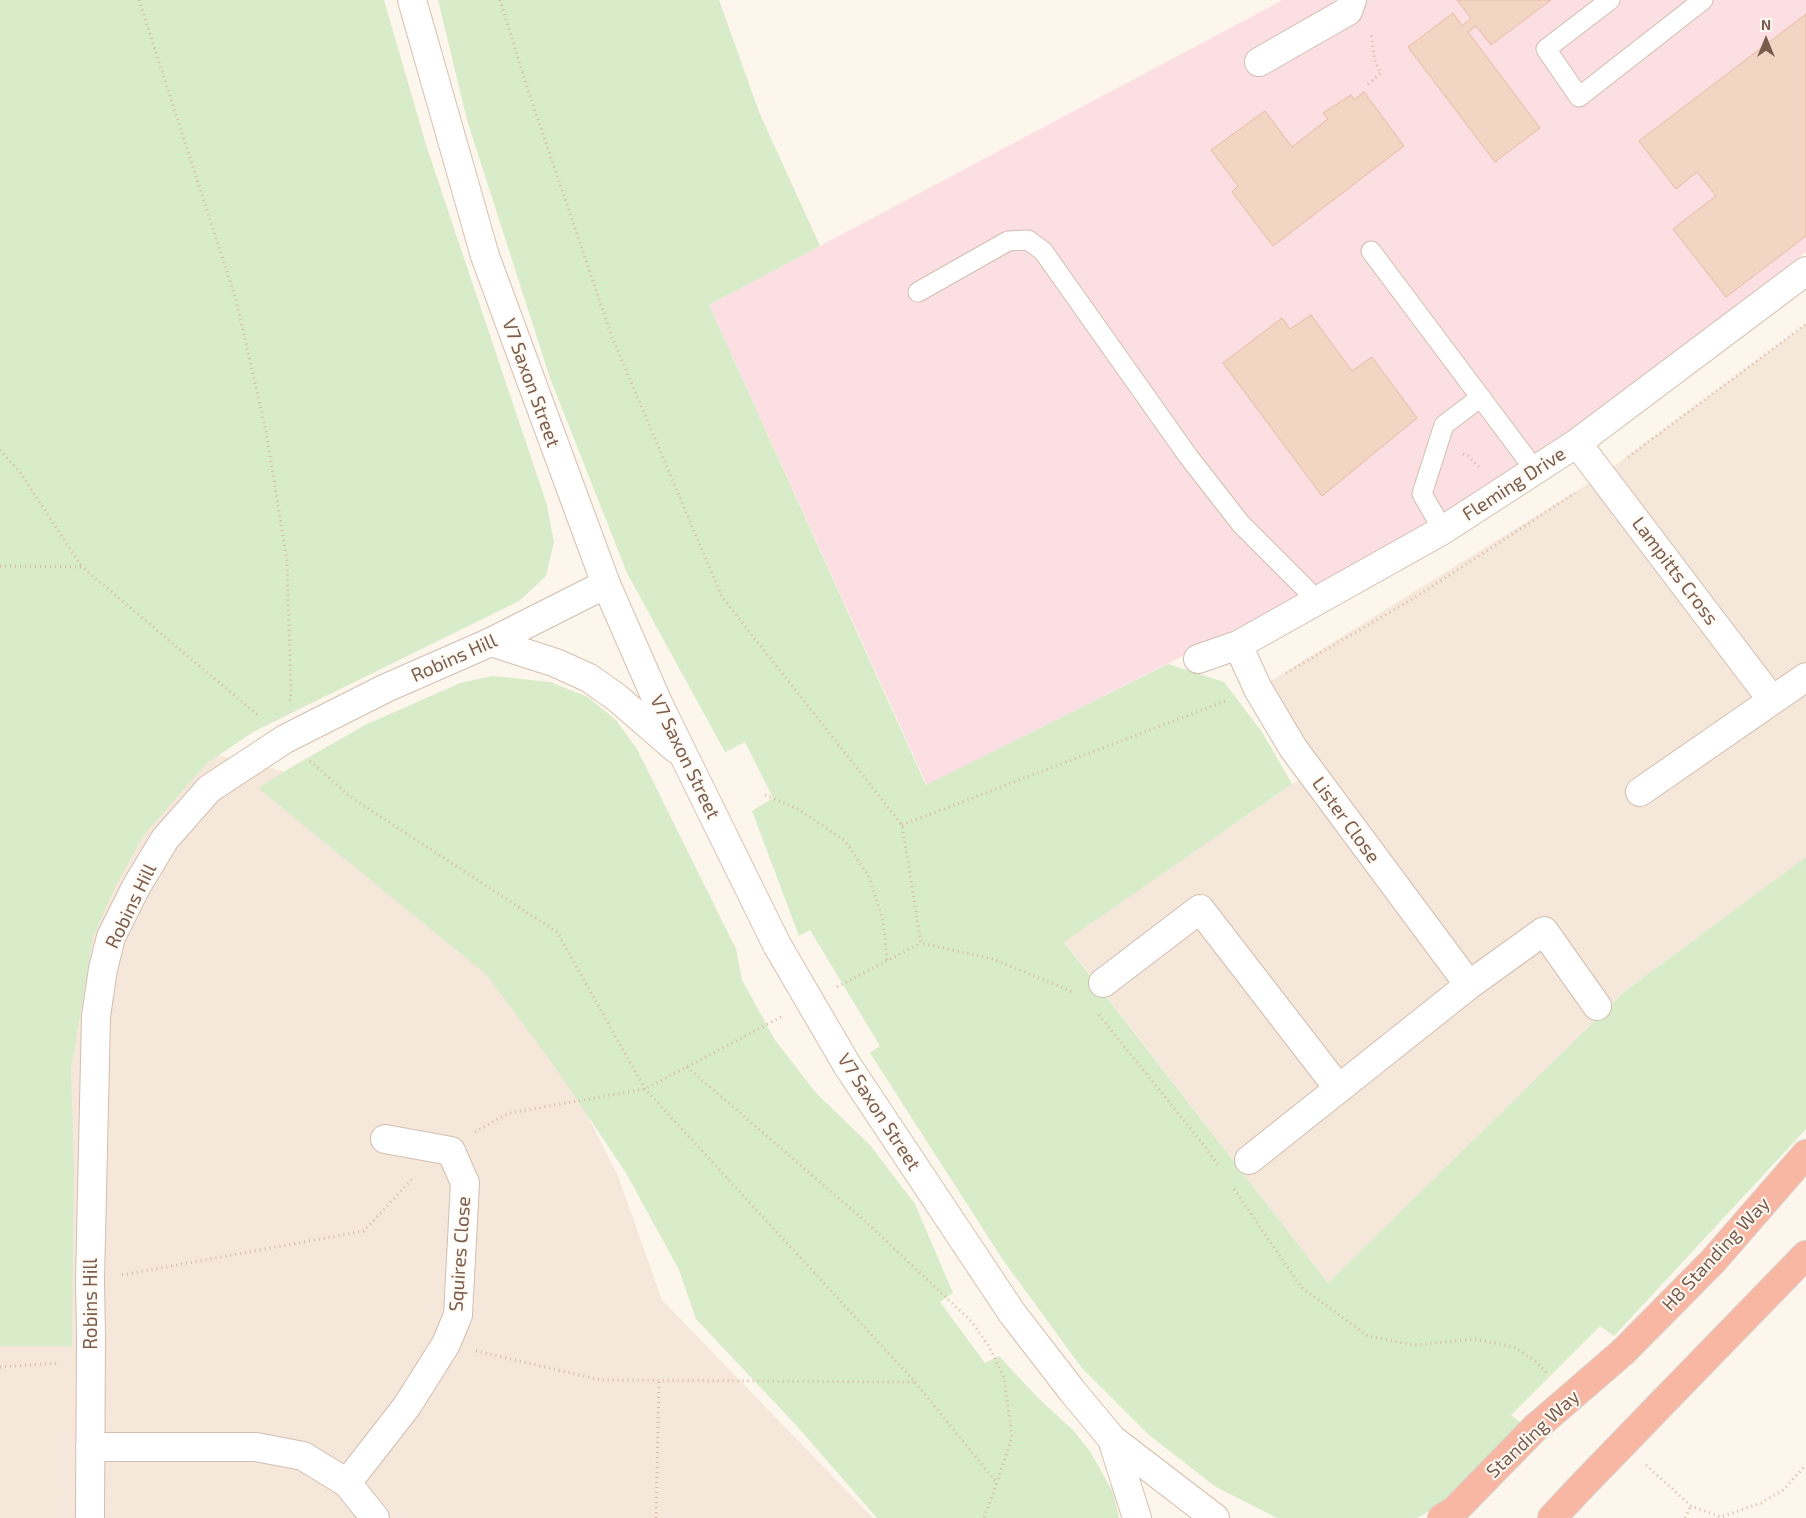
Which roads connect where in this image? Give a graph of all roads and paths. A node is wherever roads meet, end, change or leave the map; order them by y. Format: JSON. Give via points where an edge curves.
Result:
{"nodes":[{"id":1,"x":138,"y":0,"type":"edge"},
{"id":2,"x":412,"y":0,"type":"edge"},
{"id":3,"x":500,"y":0,"type":"edge"},
{"id":4,"x":1352,"y":0,"type":"edge"},
{"id":5,"x":1610,"y":0,"type":"edge"},
{"id":6,"x":1703,"y":0,"type":"edge"},
{"id":7,"x":1372,"y":30,"type":"dead end"},
{"id":8,"x":1259,"y":62,"type":"dead end"},
{"id":9,"x":1368,"y":84,"type":"dead end"},
{"id":10,"x":1371,"y":251,"type":"dead end"},
{"id":11,"x":1806,"y":271,"type":"edge"},
{"id":12,"x":918,"y":292,"type":"dead end"},
{"id":13,"x":1481,"y":397,"type":"junction"},
{"id":14,"x":1577,"y":443,"type":"junction"},
{"id":15,"x":0,"y":450,"type":"edge"},
{"id":16,"x":1535,"y":470,"type":"junction"},
{"id":17,"x":1443,"y":530,"type":"junction"},
{"id":18,"x":0,"y":566,"type":"edge"},
{"id":19,"x":82,"y":567,"type":"junction"},
{"id":20,"x":606,"y":584,"type":"junction"},
{"id":21,"x":1317,"y":600,"type":"junction"},
{"id":22,"x":490,"y":642,"type":"junction"},
{"id":23,"x":1238,"y":645,"type":"junction"},
{"id":24,"x":1198,"y":659,"type":"dead end"},
{"id":25,"x":1806,"y":677,"type":"edge"},
{"id":26,"x":1772,"y":700,"type":"junction"},
{"id":27,"x":285,"y":739,"type":"junction"},
{"id":28,"x":684,"y":757,"type":"junction"},
{"id":29,"x":1640,"y":792,"type":"dead end"},
{"id":30,"x":765,"y":795,"type":"dead end"},
{"id":31,"x":921,"y":943,"type":"junction"},
{"id":32,"x":887,"y":960,"type":"junction"},
{"id":33,"x":1103,"y":983,"type":"dead end"},
{"id":34,"x":1469,"y":986,"type":"junction"},
{"id":35,"x":835,"y":988,"type":"dead end"},
{"id":36,"x":1077,"y":994,"type":"dead end"},
{"id":37,"x":1597,"y":1006,"type":"dead end"},
{"id":38,"x":791,"y":1011,"type":"dead end"},
{"id":39,"x":1098,"y":1012,"type":"dead end"},
{"id":40,"x":686,"y":1067,"type":"junction"},
{"id":41,"x":645,"y":1089,"type":"junction"},
{"id":42,"x":1339,"y":1089,"type":"junction"},
{"id":43,"x":385,"y":1139,"type":"dead end"},
{"id":44,"x":451,"y":1150,"type":"junction"},
{"id":45,"x":1806,"y":1154,"type":"edge"},
{"id":46,"x":1249,"y":1160,"type":"dead end"},
{"id":47,"x":1223,"y":1173,"type":"dead end"},
{"id":48,"x":1228,"y":1181,"type":"dead end"},
{"id":49,"x":1806,"y":1255,"type":"edge"},
{"id":50,"x":90,"y":1281,"type":"junction"},
{"id":51,"x":446,"y":1344,"type":"junction"},
{"id":52,"x":1624,"y":1351,"type":"joint"},
{"id":53,"x":1533,"y":1359,"type":"dead end"},
{"id":54,"x":90,"y":1361,"type":"junction"},
{"id":55,"x":0,"y":1367,"type":"edge"},
{"id":56,"x":659,"y":1380,"type":"junction"},
{"id":57,"x":915,"y":1382,"type":"junction"},
{"id":58,"x":1112,"y":1438,"type":"junction"},
{"id":59,"x":90,"y":1446,"type":"junction"},
{"id":60,"x":1806,"y":1465,"type":"edge"},
{"id":61,"x":347,"y":1482,"type":"junction"},
{"id":62,"x":997,"y":1483,"type":"junction"},
{"id":63,"x":90,"y":1518,"type":"edge"},
{"id":64,"x":375,"y":1518,"type":"edge"},
{"id":65,"x":656,"y":1518,"type":"edge"},
{"id":66,"x":984,"y":1518,"type":"edge"},
{"id":67,"x":1137,"y":1518,"type":"edge"},
{"id":68,"x":1215,"y":1518,"type":"edge"},
{"id":69,"x":1442,"y":1518,"type":"edge"},
{"id":70,"x":1552,"y":1518,"type":"edge"},
{"id":71,"x":1685,"y":1518,"type":"edge"}],
"edges":[{"from":1,"to":27,"type":"path","via":[[236,300],[266,431],[287,561],[291,692]]},
{"from":2,"to":20,"type":"street","name":"V7 Saxon Street","via":[[485,256]]},
{"from":3,"to":31,"type":"path","via":[[612,337],[722,597],[902,826]]},
{"from":4,"to":8,"type":"street","via":[[1348,11]]},
{"from":5,"to":6,"type":"lane","via":[[1546,49],[1579,97]]},
{"from":7,"to":9,"type":"path","via":[[1370,36],[1380,73]]},
{"from":10,"to":13,"type":"lane"},
{"from":11,"to":14,"type":"street","name":"Fleming Drive"},
{"from":12,"to":21,"type":"lane","via":[[1008,241],[1028,240],[1043,251],[1188,456],[1241,524]]},
{"from":13,"to":16,"type":"lane"},
{"from":13,"to":17,"type":"lane","via":[[1444,425],[1422,494]]},
{"from":14,"to":16,"type":"street","name":"Fleming Drive"},
{"from":14,"to":26,"type":"street","name":"Lampitts Cross"},
{"from":15,"to":19,"type":"path","via":[[20,472]]},
{"from":16,"to":17,"type":"street","name":"Fleming Drive"},
{"from":17,"to":21,"type":"street","name":"Fleming Drive"},
{"from":18,"to":19,"type":"path"},
{"from":19,"to":27,"type":"path"},
{"from":20,"to":22,"type":"street","name":"Robins Hill"},
{"from":20,"to":28,"type":"street","name":"V7 Saxon Street"},
{"from":21,"to":23,"type":"street","name":"Fleming Drive"},
{"from":22,"to":27,"type":"street","name":"Robins Hill","via":[[386,688]]},
{"from":22,"to":28,"type":"street","via":[[556,663],[589,678]]},
{"from":23,"to":24,"type":"street","name":"Fleming Drive"},
{"from":23,"to":34,"type":"street","name":"Lister Close","via":[[1258,690],[1293,748]]},
{"from":25,"to":26,"type":"street"},
{"from":26,"to":29,"type":"street"},
{"from":27,"to":41,"type":"path","via":[[349,796],[557,932]]},
{"from":27,"to":50,"type":"street","name":"Robins Hill","via":[[209,790],[165,839],[111,938],[96,1016]]},
{"from":28,"to":58,"type":"street","name":"V7 Saxon Street","bridge":true,"via":[[777,945],[847,1065],[1012,1313]]},
{"from":30,"to":32,"type":"path","via":[[798,809],[846,841],[868,875],[882,920]]},
{"from":31,"to":32,"type":"path"},
{"from":31,"to":36,"type":"path","via":[[993,959]]},
{"from":32,"to":35,"type":"path"},
{"from":33,"to":42,"type":"street","via":[[1200,909]]},
{"from":34,"to":37,"type":"street","via":[[1544,931]]},
{"from":34,"to":42,"type":"street"},
{"from":38,"to":40,"type":"path"},
{"from":39,"to":47,"type":"path"},
{"from":40,"to":41,"type":"path"},
{"from":40,"to":62,"type":"path","via":[[865,1221],[971,1321],[1004,1377],[1012,1437]]},
{"from":41,"to":44,"type":"path","via":[[508,1113]]},
{"from":41,"to":57,"type":"path"},
{"from":42,"to":46,"type":"street"},
{"from":43,"to":44,"type":"street"},
{"from":44,"to":50,"type":"path","via":[[414,1177],[364,1231]]},
{"from":44,"to":51,"type":"street","name":"Squires Close","via":[[465,1182],[458,1315]]},
{"from":45,"to":52,"type":"highway","name":"H8 Standing Way","via":[[1713,1261]]},
{"from":48,"to":53,"type":"path","via":[[1301,1287],[1368,1336],[1413,1345],[1475,1338],[1514,1347]]},
{"from":49,"to":70,"type":"highway","bridge":true},
{"from":50,"to":54,"type":"street","name":"Robins Hill"},
{"from":51,"to":56,"type":"path","via":[[601,1380]]},
{"from":51,"to":61,"type":"street","name":"Squires Close","via":[[407,1406]]},
{"from":52,"to":69,"type":"highway","name":"Standing Way","bridge":true,"via":[[1535,1428],[1454,1510]]},
{"from":54,"to":55,"type":"path"},
{"from":54,"to":59,"type":"street","name":"Robins Hill"},
{"from":56,"to":57,"type":"path"},
{"from":56,"to":65,"type":"path"},
{"from":57,"to":62,"type":"path"},
{"from":58,"to":67,"type":"street","name":"V7 Saxon Street"},
{"from":58,"to":68,"type":"street","name":"V7 Saxon Street"},
{"from":59,"to":61,"type":"street","via":[[256,1446],[303,1456]]},
{"from":59,"to":63,"type":"street","name":"Robins Hill"},
{"from":60,"to":71,"type":"path","via":[[1783,1490],[1761,1503],[1721,1517],[1691,1506]]},
{"from":61,"to":64,"type":"street"},
{"from":62,"to":66,"type":"path"}]}
